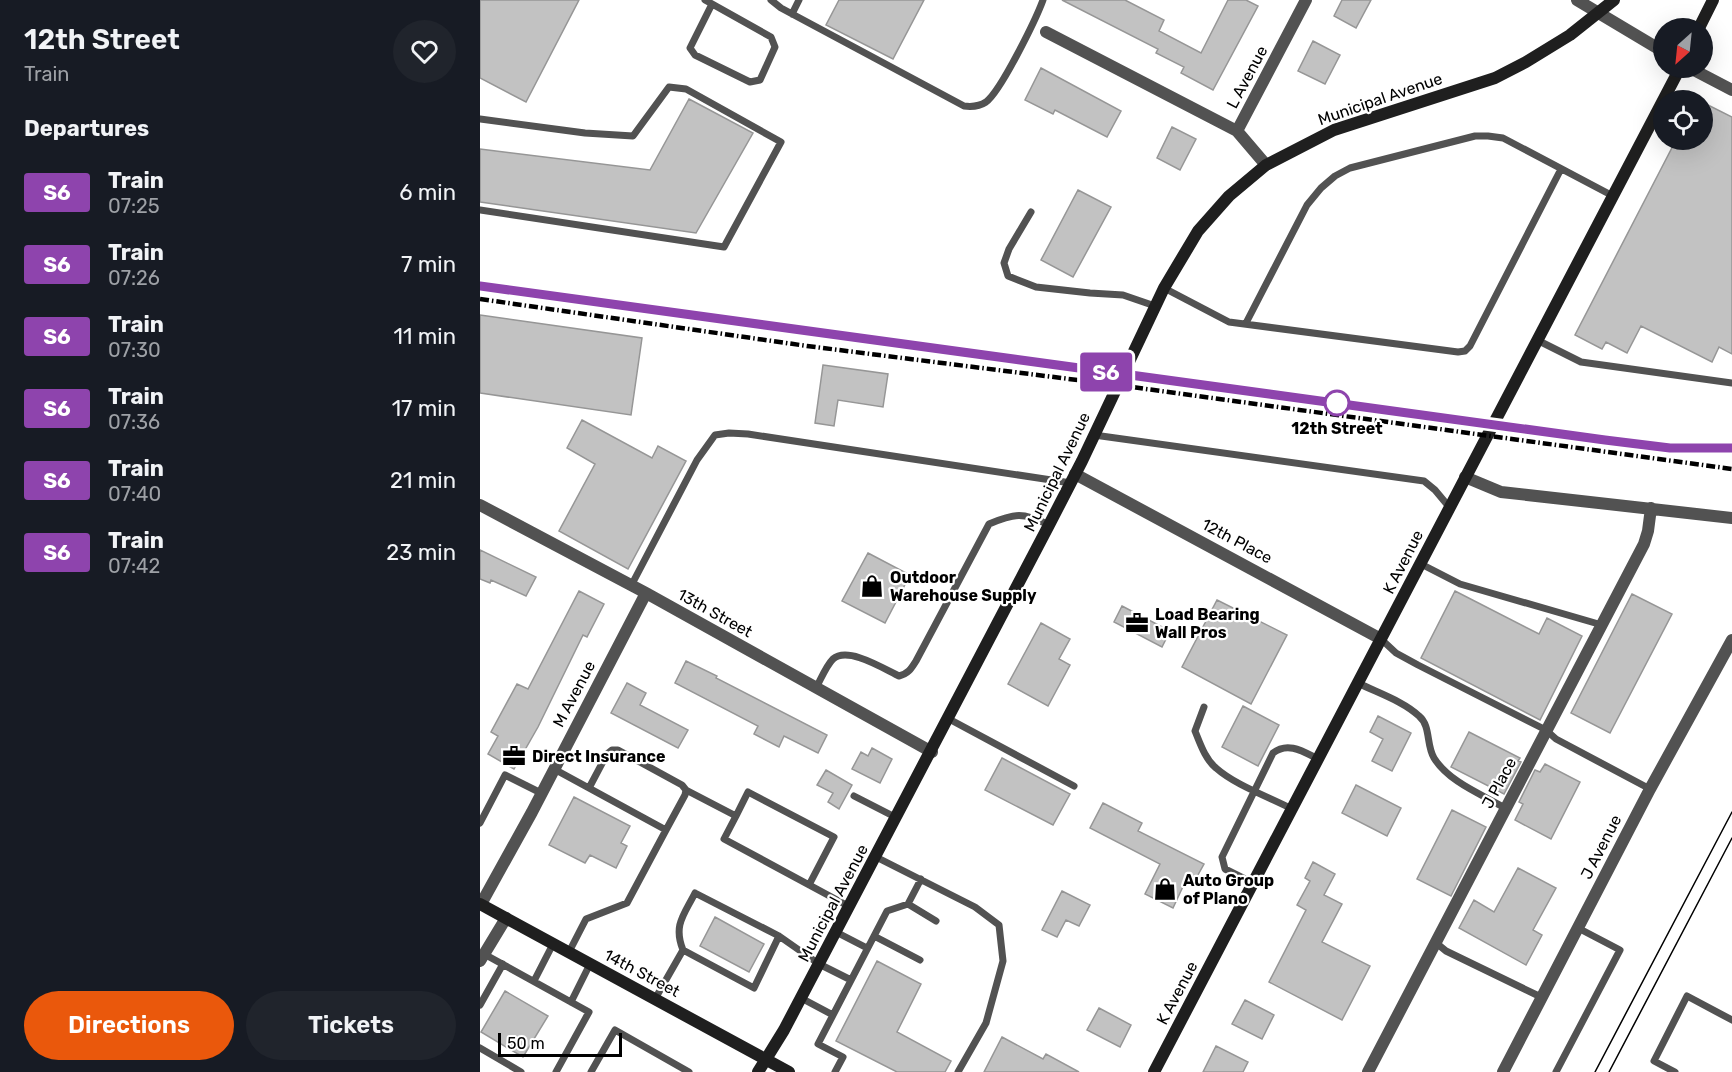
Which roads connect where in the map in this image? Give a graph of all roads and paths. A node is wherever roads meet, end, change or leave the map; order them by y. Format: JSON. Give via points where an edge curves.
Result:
{"nodes":[{"id":1,"x":705,"y":0,"type":"edge"},
{"id":2,"x":771,"y":0,"type":"edge"},
{"id":3,"x":799,"y":0,"type":"edge"},
{"id":4,"x":1043,"y":0,"type":"edge"},
{"id":5,"x":1306,"y":0,"type":"edge"},
{"id":6,"x":1576,"y":0,"type":"edge"},
{"id":7,"x":1614,"y":0,"type":"edge"},
{"id":8,"x":1713,"y":0,"type":"edge"},
{"id":9,"x":712,"y":4,"type":"junction"},
{"id":10,"x":1599,"y":13,"type":"junction"},
{"id":11,"x":792,"y":14,"type":"junction"},
{"id":12,"x":1704,"y":18,"type":"edge"},
{"id":13,"x":1046,"y":32,"type":"dead end"},
{"id":14,"x":1653,"y":45,"type":"edge"},
{"id":15,"x":1675,"y":78,"type":"edge"},
{"id":16,"x":1709,"y":78,"type":"edge"},
{"id":17,"x":1732,"y":90,"type":"edge"},
{"id":18,"x":480,"y":119,"type":"edge"},
{"id":19,"x":1237,"y":131,"type":"junction"},
{"id":20,"x":1266,"y":165,"type":"junction"},
{"id":21,"x":1561,"y":169,"type":"junction"},
{"id":22,"x":1613,"y":196,"type":"junction"},
{"id":23,"x":480,"y":210,"type":"edge"},
{"id":24,"x":1031,"y":212,"type":"dead end"},
{"id":25,"x":1164,"y":288,"type":"junction"},
{"id":26,"x":1155,"y":306,"type":"junction"},
{"id":27,"x":1246,"y":323,"type":"junction"},
{"id":28,"x":1537,"y":340,"type":"junction"},
{"id":29,"x":1732,"y":383,"type":"edge"},
{"id":30,"x":1094,"y":435,"type":"junction"},
{"id":31,"x":1465,"y":477,"type":"junction"},
{"id":32,"x":1073,"y":478,"type":"junction"},
{"id":33,"x":480,"y":505,"type":"edge"},
{"id":34,"x":1449,"y":508,"type":"junction"},
{"id":35,"x":1651,"y":508,"type":"junction"},
{"id":36,"x":1732,"y":519,"type":"edge"},
{"id":37,"x":1049,"y":525,"type":"junction"},
{"id":38,"x":1421,"y":564,"type":"junction"},
{"id":39,"x":632,"y":586,"type":"junction"},
{"id":40,"x":646,"y":594,"type":"junction"},
{"id":41,"x":1602,"y":625,"type":"junction"},
{"id":42,"x":1382,"y":639,"type":"junction"},
{"id":43,"x":1732,"y":640,"type":"edge"},
{"id":44,"x":1358,"y":682,"type":"junction"},
{"id":45,"x":816,"y":688,"type":"junction"},
{"id":46,"x":1204,"y":707,"type":"dead end"},
{"id":47,"x":949,"y":719,"type":"junction"},
{"id":48,"x":1546,"y":730,"type":"junction"},
{"id":49,"x":932,"y":752,"type":"junction"},
{"id":50,"x":1318,"y":759,"type":"junction"},
{"id":51,"x":554,"y":769,"type":"junction"},
{"id":52,"x":1074,"y":786,"type":"dead end"},
{"id":53,"x":589,"y":788,"type":"junction"},
{"id":54,"x":1650,"y":789,"type":"junction"},
{"id":55,"x":686,"y":790,"type":"junction"},
{"id":56,"x":1254,"y":790,"type":"junction"},
{"id":57,"x":541,"y":793,"type":"junction"},
{"id":58,"x":854,"y":796,"type":"dead end"},
{"id":59,"x":1505,"y":808,"type":"junction"},
{"id":60,"x":1292,"y":809,"type":"junction"},
{"id":61,"x":736,"y":816,"type":"junction"},
{"id":62,"x":897,"y":818,"type":"junction"},
{"id":63,"x":480,"y":823,"type":"edge"},
{"id":64,"x":666,"y":830,"type":"junction"},
{"id":65,"x":876,"y":857,"type":"junction"},
{"id":66,"x":921,"y":879,"type":"junction"},
{"id":67,"x":1253,"y":883,"type":"junction"},
{"id":68,"x":809,"y":885,"type":"junction"},
{"id":69,"x":480,"y":904,"type":"edge"},
{"id":70,"x":908,"y":904,"type":"junction"},
{"id":71,"x":850,"y":907,"type":"junction"},
{"id":72,"x":506,"y":918,"type":"junction"},
{"id":73,"x":936,"y":921,"type":"dead end"},
{"id":74,"x":1578,"y":928,"type":"junction"},
{"id":75,"x":836,"y":932,"type":"junction"},
{"id":76,"x":779,"y":936,"type":"junction"},
{"id":77,"x":874,"y":936,"type":"junction"},
{"id":78,"x":1434,"y":942,"type":"junction"},
{"id":79,"x":553,"y":944,"type":"junction"},
{"id":80,"x":867,"y":948,"type":"junction"},
{"id":81,"x":683,"y":950,"type":"junction"},
{"id":82,"x":569,"y":952,"type":"junction"},
{"id":83,"x":482,"y":957,"type":"edge"},
{"id":84,"x":920,"y":960,"type":"dead end"},
{"id":85,"x":503,"y":964,"type":"junction"},
{"id":86,"x":590,"y":964,"type":"junction"},
{"id":87,"x":819,"y":964,"type":"junction"},
{"id":88,"x":851,"y":980,"type":"junction"},
{"id":89,"x":534,"y":981,"type":"junction"},
{"id":90,"x":801,"y":998,"type":"junction"},
{"id":91,"x":1541,"y":998,"type":"junction"},
{"id":92,"x":655,"y":999,"type":"junction"},
{"id":93,"x":571,"y":1002,"type":"junction"},
{"id":94,"x":480,"y":1005,"type":"edge"},
{"id":95,"x":833,"y":1015,"type":"junction"},
{"id":96,"x":1732,"y":1020,"type":"edge"},
{"id":97,"x":480,"y":1048,"type":"edge"},
{"id":98,"x":766,"y":1059,"type":"junction"},
{"id":99,"x":521,"y":1072,"type":"edge"},
{"id":100,"x":555,"y":1072,"type":"edge"},
{"id":101,"x":591,"y":1072,"type":"edge"},
{"id":102,"x":689,"y":1072,"type":"edge"},
{"id":103,"x":758,"y":1072,"type":"edge"},
{"id":104,"x":789,"y":1072,"type":"edge"},
{"id":105,"x":835,"y":1072,"type":"edge"},
{"id":106,"x":958,"y":1072,"type":"edge"},
{"id":107,"x":1154,"y":1072,"type":"edge"},
{"id":108,"x":1368,"y":1072,"type":"edge"},
{"id":109,"x":1503,"y":1072,"type":"edge"},
{"id":110,"x":1556,"y":1072,"type":"edge"},
{"id":111,"x":1675,"y":1072,"type":"edge"}],
"edges":[{"from":1,"to":9,"type":"lane"},
{"from":2,"to":11,"type":"lane"},
{"from":3,"to":11,"type":"lane"},
{"from":4,"to":11,"type":"lane","via":[[999,89],[974,107],[964,106]]},
{"from":5,"to":19,"type":"street","name":"L Avenue"},
{"from":6,"to":10,"type":"street"},
{"from":7,"to":10,"type":"main road"},
{"from":8,"to":12,"type":"main road"},
{"from":9,"to":9,"type":"lane","via":[[771,37],[776,47],[760,80],[750,82],[694,55],[690,48]]},
{"from":10,"to":14,"type":"street"},
{"from":10,"to":20,"type":"main road","name":"Municipal Avenue","via":[[1570,35],[1495,78],[1334,130]]},
{"from":13,"to":19,"type":"street"},
{"from":15,"to":22,"type":"main road","name":"K Avenue"},
{"from":16,"to":17,"type":"street"},
{"from":18,"to":23,"type":"lane","via":[[633,136],[669,87],[686,89],[781,142],[724,247]]},
{"from":19,"to":20,"type":"street","name":"L Avenue"},
{"from":20,"to":25,"type":"main road","name":"Municipal Avenue","via":[[1229,196],[1198,231]]},
{"from":21,"to":22,"type":"lane"},
{"from":21,"to":27,"type":"lane","via":[[1503,138],[1488,135],[1350,168],[1321,188],[1307,205]]},
{"from":21,"to":27,"type":"lane","via":[[1465,351]]},
{"from":22,"to":28,"type":"main road","name":"K Avenue"},
{"from":24,"to":26,"type":"lane","via":[[1009,249],[1004,263],[1008,276],[1036,287],[1123,295]]},
{"from":25,"to":26,"type":"main road","name":"Municipal Avenue"},
{"from":25,"to":27,"type":"lane","via":[[1229,322]]},
{"from":26,"to":30,"type":"main road","name":"Municipal Avenue"},
{"from":28,"to":29,"type":"lane","via":[[1581,362]]},
{"from":28,"to":31,"type":"main road","name":"K Avenue"},
{"from":30,"to":32,"type":"main road","name":"Municipal Avenue"},
{"from":30,"to":34,"type":"lane","via":[[1416,480],[1430,484]]},
{"from":31,"to":34,"type":"main road","name":"K Avenue"},
{"from":31,"to":35,"type":"street","via":[[1501,492]]},
{"from":32,"to":37,"type":"main road","name":"Municipal Avenue"},
{"from":32,"to":39,"type":"lane","via":[[748,434],[715,435],[697,460]]},
{"from":32,"to":42,"type":"street","name":"12th Place"},
{"from":33,"to":39,"type":"street","name":"13th Street"},
{"from":34,"to":38,"type":"main road","name":"K Avenue"},
{"from":35,"to":36,"type":"street"},
{"from":35,"to":41,"type":"street","name":"J Place","via":[[1644,544]]},
{"from":37,"to":45,"type":"lane","via":[[1020,514],[988,524],[911,670],[904,675],[898,676],[861,658],[840,656],[833,660]]},
{"from":37,"to":47,"type":"main road","name":"Municipal Avenue"},
{"from":38,"to":41,"type":"lane","via":[[1460,584]]},
{"from":38,"to":42,"type":"main road","name":"K Avenue"},
{"from":39,"to":40,"type":"street","name":"13th Street"},
{"from":40,"to":45,"type":"street","name":"13th Street"},
{"from":40,"to":51,"type":"street","name":"M Avenue"},
{"from":41,"to":48,"type":"street","name":"J Place"},
{"from":42,"to":44,"type":"main road","name":"K Avenue"},
{"from":42,"to":48,"type":"lane","via":[[1396,653]]},
{"from":43,"to":54,"type":"street","name":"J Avenue"},
{"from":44,"to":50,"type":"main road","name":"K Avenue"},
{"from":44,"to":59,"type":"lane","via":[[1421,717],[1428,745],[1442,769]]},
{"from":45,"to":49,"type":"street","name":"13th Street"},
{"from":46,"to":56,"type":"lane","via":[[1195,731],[1202,749],[1215,768]]},
{"from":47,"to":49,"type":"main road","name":"Municipal Avenue"},
{"from":47,"to":52,"type":"lane"},
{"from":48,"to":54,"type":"lane"},
{"from":48,"to":59,"type":"street","name":"J Place"},
{"from":49,"to":62,"type":"main road","name":"Municipal Avenue"},
{"from":50,"to":56,"type":"lane","via":[[1291,747],[1280,747]]},
{"from":50,"to":60,"type":"main road","name":"K Avenue"},
{"from":51,"to":53,"type":"lane"},
{"from":51,"to":57,"type":"street","name":"M Avenue"},
{"from":53,"to":55,"type":"lane","via":[[608,754],[618,750]]},
{"from":53,"to":64,"type":"lane"},
{"from":54,"to":74,"type":"street","name":"J Avenue"},
{"from":55,"to":61,"type":"lane"},
{"from":55,"to":64,"type":"lane"},
{"from":56,"to":60,"type":"lane"},
{"from":56,"to":67,"type":"lane","via":[[1221,857],[1225,869]]},
{"from":57,"to":63,"type":"lane","via":[[505,775]]},
{"from":57,"to":69,"type":"street","name":"M Avenue"},
{"from":58,"to":62,"type":"lane"},
{"from":59,"to":78,"type":"street","name":"J Place"},
{"from":60,"to":67,"type":"main road","name":"K Avenue"},
{"from":61,"to":68,"type":"lane","via":[[724,839]]},
{"from":61,"to":68,"type":"lane","via":[[748,792],[834,837]]},
{"from":62,"to":65,"type":"main road","name":"Municipal Avenue"},
{"from":64,"to":82,"type":"lane","via":[[627,903],[586,919]]},
{"from":65,"to":66,"type":"lane"},
{"from":65,"to":71,"type":"main road","name":"Municipal Avenue"},
{"from":66,"to":70,"type":"lane"},
{"from":66,"to":106,"type":"lane","via":[[975,907],[999,925],[1003,961],[986,1023]]},
{"from":67,"to":107,"type":"main road","name":"K Avenue"},
{"from":68,"to":71,"type":"lane"},
{"from":69,"to":72,"type":"main road","name":"14th Street"},
{"from":70,"to":73,"type":"lane"},
{"from":70,"to":77,"type":"lane","via":[[887,911]]},
{"from":71,"to":75,"type":"main road","name":"Municipal Avenue"},
{"from":72,"to":79,"type":"main road","name":"14th Street"},
{"from":72,"to":83,"type":"street"},
{"from":74,"to":91,"type":"street","name":"J Avenue"},
{"from":74,"to":110,"type":"lane","via":[[1620,950]]},
{"from":75,"to":80,"type":"lane"},
{"from":75,"to":87,"type":"main road","name":"Municipal Avenue"},
{"from":76,"to":81,"type":"lane","via":[[754,988]]},
{"from":76,"to":81,"type":"lane","via":[[695,893],[679,927]]},
{"from":76,"to":87,"type":"lane"},
{"from":77,"to":80,"type":"lane"},
{"from":77,"to":84,"type":"lane"},
{"from":78,"to":91,"type":"lane"},
{"from":78,"to":108,"type":"street","name":"J Place"},
{"from":79,"to":82,"type":"main road","name":"14th Street"},
{"from":79,"to":89,"type":"lane"},
{"from":80,"to":88,"type":"lane"},
{"from":81,"to":92,"type":"lane"},
{"from":82,"to":86,"type":"main road","name":"14th Street"},
{"from":83,"to":85,"type":"lane"},
{"from":85,"to":89,"type":"lane"},
{"from":85,"to":94,"type":"lane"},
{"from":86,"to":92,"type":"main road","name":"14th Street"},
{"from":86,"to":93,"type":"lane"},
{"from":87,"to":88,"type":"lane"},
{"from":87,"to":90,"type":"main road","name":"Municipal Avenue"},
{"from":88,"to":95,"type":"lane"},
{"from":89,"to":93,"type":"lane"},
{"from":90,"to":95,"type":"lane"},
{"from":90,"to":98,"type":"main road","name":"Municipal Avenue"},
{"from":91,"to":109,"type":"street","name":"J Avenue"},
{"from":92,"to":98,"type":"main road","name":"14th Street"},
{"from":93,"to":100,"type":"lane","via":[[589,1012]]},
{"from":95,"to":105,"type":"lane","via":[[818,1044],[843,1057]]},
{"from":96,"to":111,"type":"lane","via":[[1687,996],[1654,1061]]},
{"from":97,"to":99,"type":"lane"},
{"from":98,"to":103,"type":"main road","name":"Municipal Avenue"},
{"from":98,"to":104,"type":"main road","name":"14th Street"},
{"from":101,"to":102,"type":"lane","via":[[615,1030]]}]}
